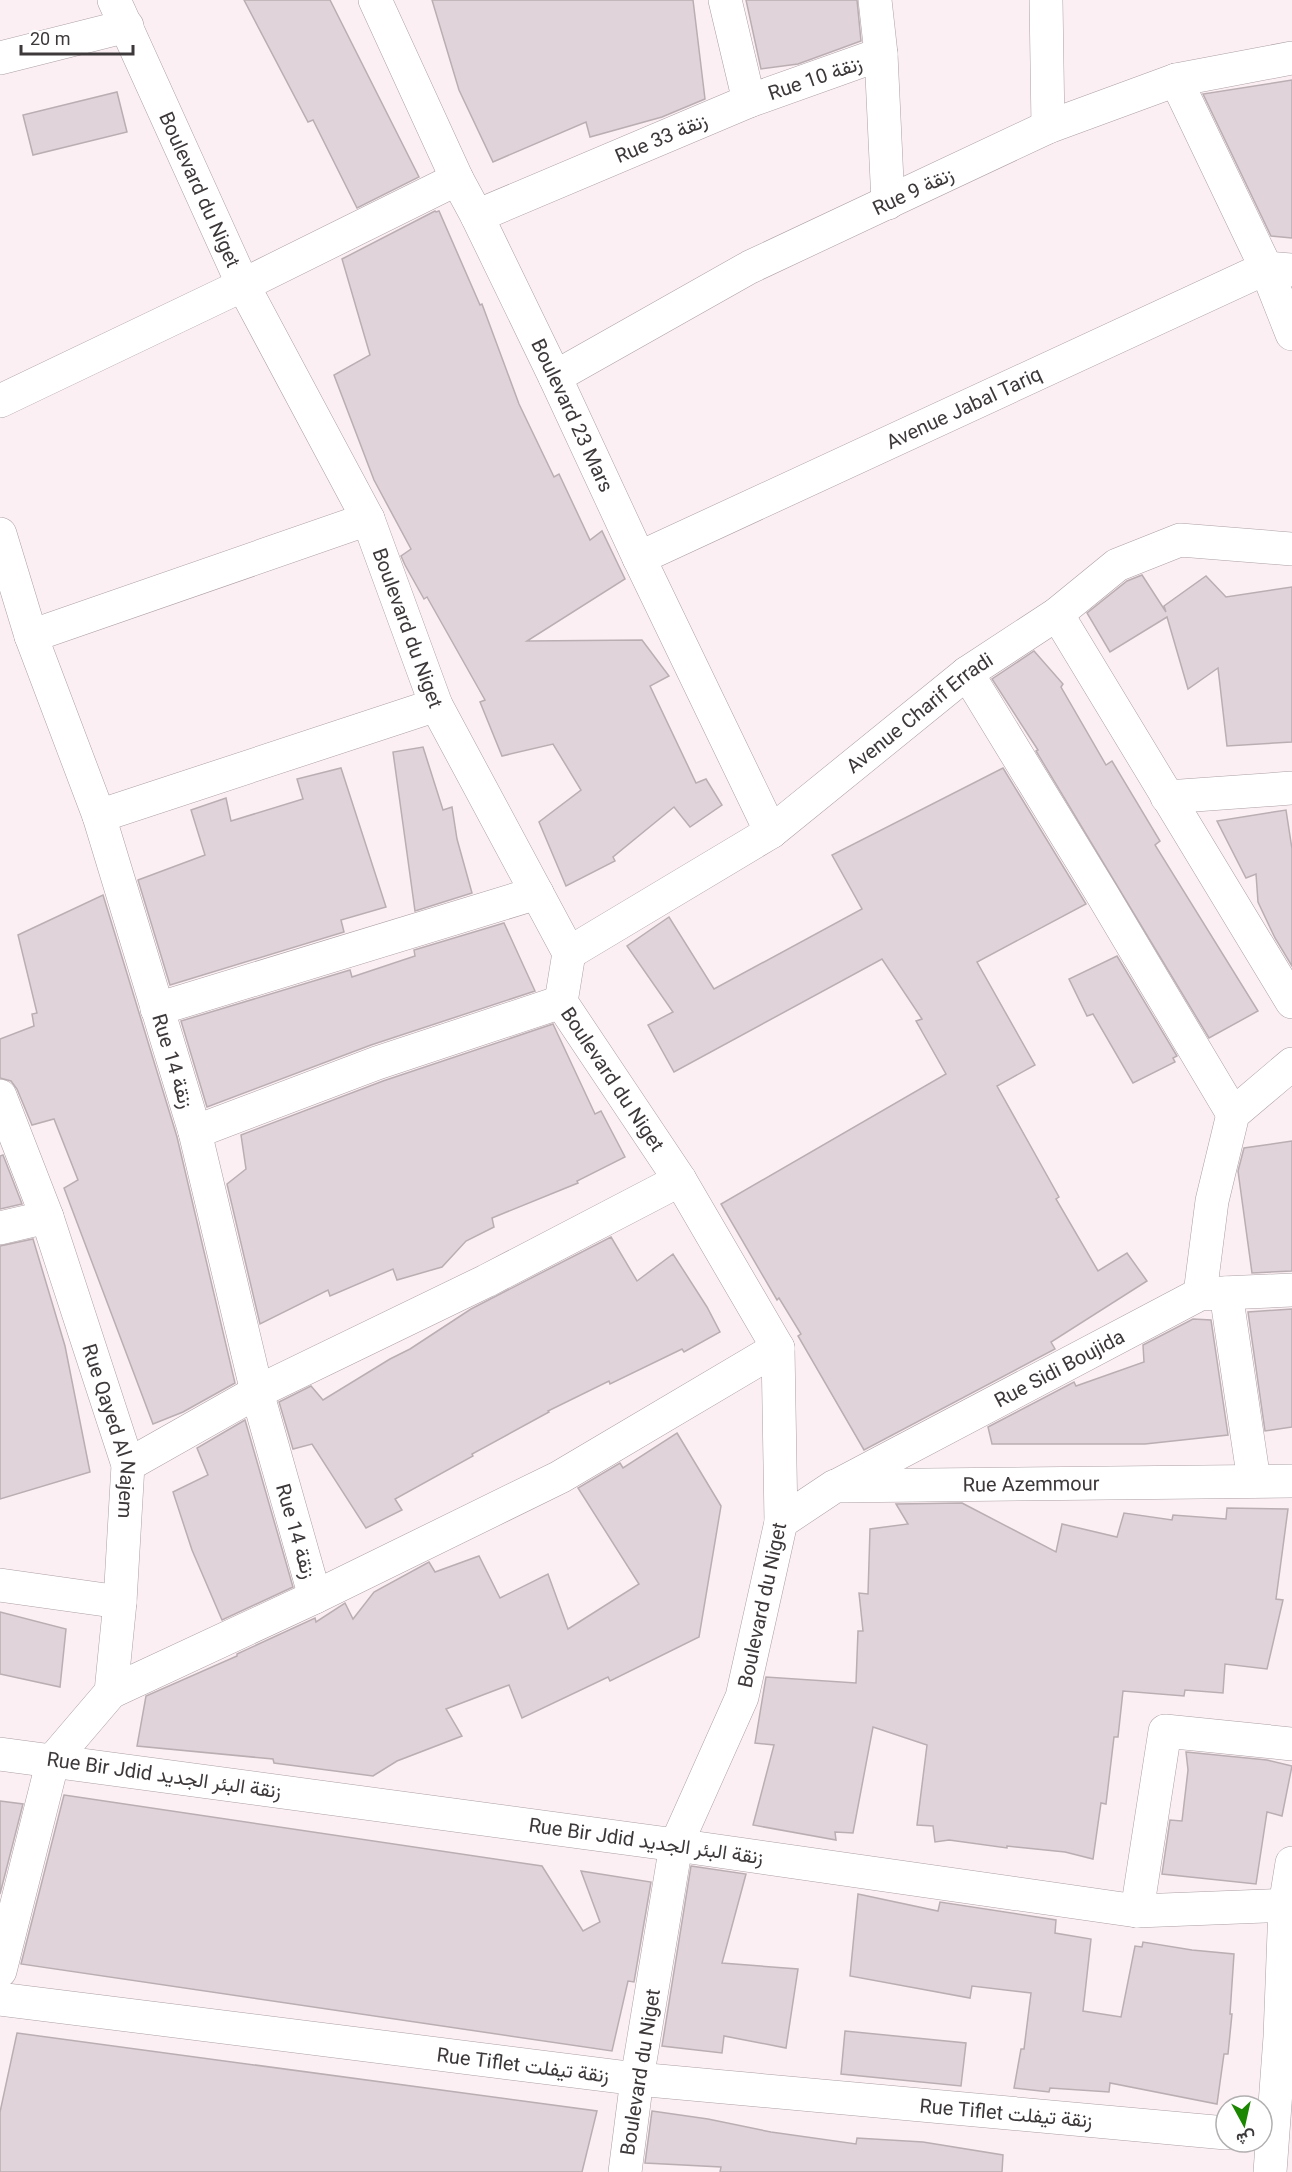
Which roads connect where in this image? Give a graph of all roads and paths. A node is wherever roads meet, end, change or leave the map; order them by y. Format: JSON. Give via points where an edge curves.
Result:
{"nodes":[{"id":1,"x":375,"y":0,"type":"edge"},
{"id":2,"x":725,"y":0,"type":"edge"},
{"id":3,"x":875,"y":0,"type":"edge"},
{"id":4,"x":1046,"y":0,"type":"edge"},
{"id":5,"x":121,"y":13,"type":"edge"},
{"id":6,"x":881,"y":54,"type":"junction"},
{"id":7,"x":0,"y":58,"type":"edge"},
{"id":8,"x":1292,"y":58,"type":"edge"},
{"id":9,"x":1176,"y":80,"type":"junction"},
{"id":10,"x":749,"y":101,"type":"junction"},
{"id":11,"x":1048,"y":126,"type":"junction"},
{"id":12,"x":457,"y":179,"type":"junction"},
{"id":13,"x":888,"y":202,"type":"junction"},
{"id":14,"x":477,"y":216,"type":"junction"},
{"id":15,"x":1279,"y":269,"type":"edge"},
{"id":16,"x":243,"y":285,"type":"junction"},
{"id":17,"x":1292,"y":334,"type":"edge"},
{"id":18,"x":555,"y":377,"type":"junction"},
{"id":19,"x":0,"y":401,"type":"edge"},
{"id":20,"x":368,"y":519,"type":"junction"},
{"id":21,"x":0,"y":534,"type":"edge"},
{"id":22,"x":1292,"y":549,"type":"edge"},
{"id":23,"x":639,"y":558,"type":"junction"},
{"id":24,"x":1057,"y":614,"type":"junction"},
{"id":25,"x":32,"y":636,"type":"junction"},
{"id":26,"x":967,"y":674,"type":"junction"},
{"id":27,"x":436,"y":705,"type":"junction"},
{"id":28,"x":1292,"y":788,"type":"edge"},
{"id":29,"x":1167,"y":797,"type":"junction"},
{"id":30,"x":99,"y":816,"type":"junction"},
{"id":31,"x":771,"y":832,"type":"junction"},
{"id":32,"x":537,"y":893,"type":"junction"},
{"id":33,"x":569,"y":953,"type":"junction"},
{"id":34,"x":561,"y":1002,"type":"junction"},
{"id":35,"x":1292,"y":1002,"type":"edge"},
{"id":36,"x":157,"y":1009,"type":"junction"},
{"id":37,"x":1292,"y":1064,"type":"edge"},
{"id":38,"x":0,"y":1096,"type":"edge"},
{"id":39,"x":1233,"y":1114,"type":"junction"},
{"id":40,"x":195,"y":1132,"type":"junction"},
{"id":41,"x":680,"y":1180,"type":"junction"},
{"id":42,"x":47,"y":1217,"type":"junction"},
{"id":43,"x":0,"y":1228,"type":"edge"},
{"id":44,"x":1292,"y":1290,"type":"edge"},
{"id":45,"x":1213,"y":1294,"type":"junction"},
{"id":46,"x":778,"y":1348,"type":"junction"},
{"id":47,"x":257,"y":1392,"type":"junction"},
{"id":48,"x":128,"y":1465,"type":"junction"},
{"id":49,"x":1254,"y":1480,"type":"junction"},
{"id":50,"x":1292,"y":1481,"type":"edge"},
{"id":51,"x":835,"y":1486,"type":"junction"},
{"id":52,"x":781,"y":1522,"type":"junction"},
{"id":53,"x":0,"y":1586,"type":"edge"},
{"id":54,"x":315,"y":1597,"type":"junction"},
{"id":55,"x":120,"y":1602,"type":"junction"},
{"id":56,"x":111,"y":1692,"type":"junction"},
{"id":57,"x":1292,"y":1744,"type":"edge"},
{"id":58,"x":0,"y":1754,"type":"edge"},
{"id":59,"x":53,"y":1760,"type":"junction"},
{"id":60,"x":676,"y":1845,"type":"junction"},
{"id":61,"x":1292,"y":1863,"type":"edge"},
{"id":62,"x":1288,"y":1905,"type":"edge"},
{"id":63,"x":1137,"y":1911,"type":"junction"},
{"id":64,"x":0,"y":1971,"type":"edge"},
{"id":65,"x":0,"y":1999,"type":"edge"},
{"id":66,"x":637,"y":2079,"type":"junction"},
{"id":67,"x":1214,"y":2132,"type":"edge"},
{"id":68,"x":1275,"y":2136,"type":"edge"},
{"id":69,"x":625,"y":2172,"type":"edge"},
{"id":70,"x":1270,"y":2172,"type":"edge"}],
"edges":[{"from":1,"to":12,"type":"street","name":"Boulevard 23 Mars"},
{"from":2,"to":10,"type":"street"},
{"from":3,"to":6,"type":"street"},
{"from":4,"to":11,"type":"street"},
{"from":5,"to":7,"type":"street"},
{"from":5,"to":16,"type":"street","name":"Boulevard du Niget"},
{"from":6,"to":10,"type":"street","name":"Rue 10 زنقة"},
{"from":6,"to":13,"type":"street"},
{"from":8,"to":9,"type":"street","name":"Rue 9 زنقة"},
{"from":9,"to":11,"type":"street","name":"Rue 9 زنقة"},
{"from":9,"to":15,"type":"street"},
{"from":10,"to":14,"type":"street","name":"Rue 33 زنقة"},
{"from":11,"to":13,"type":"street","name":"Rue 9 زنقة"},
{"from":12,"to":14,"type":"street","name":"Boulevard 23 Mars"},
{"from":12,"to":16,"type":"street"},
{"from":13,"to":18,"type":"street","name":"Rue 9 زنقة","via":[[750,267]]},
{"from":14,"to":18,"type":"street","name":"Boulevard 23 Mars"},
{"from":15,"to":17,"type":"street"},
{"from":15,"to":23,"type":"street","name":"Avenue Jabal Tariq"},
{"from":16,"to":19,"type":"street"},
{"from":16,"to":20,"type":"street","name":"Boulevard du Niget"},
{"from":18,"to":23,"type":"street","name":"Boulevard 23 Mars"},
{"from":20,"to":25,"type":"street"},
{"from":20,"to":27,"type":"street","name":"Boulevard du Niget"},
{"from":21,"to":25,"type":"street","name":"Rue 14 زنقة"},
{"from":22,"to":24,"type":"street","name":"Avenue Charif Erradi","via":[[1180,540],[1117,565]]},
{"from":23,"to":31,"type":"street","name":"Boulevard 23 Mars"},
{"from":24,"to":26,"type":"street","name":"Avenue Charif Erradi"},
{"from":24,"to":29,"type":"street"},
{"from":25,"to":30,"type":"street","name":"Rue 14 زنقة"},
{"from":26,"to":31,"type":"street","name":"Avenue Charif Erradi"},
{"from":26,"to":39,"type":"street"},
{"from":27,"to":30,"type":"street"},
{"from":27,"to":32,"type":"street","name":"Boulevard du Niget"},
{"from":28,"to":29,"type":"street"},
{"from":29,"to":35,"type":"street"},
{"from":30,"to":36,"type":"street","name":"Rue 14 زنقة"},
{"from":31,"to":33,"type":"street","name":"Avenue Charif Erradi"},
{"from":32,"to":33,"type":"street","name":"Boulevard du Niget"},
{"from":32,"to":36,"type":"street"},
{"from":33,"to":34,"type":"street","name":"Boulevard du Niget"},
{"from":34,"to":40,"type":"street","via":[[377,1063]]},
{"from":34,"to":41,"type":"street","name":"Boulevard du Niget"},
{"from":36,"to":40,"type":"street","name":"Rue 14 زنقة"},
{"from":37,"to":39,"type":"street"},
{"from":38,"to":42,"type":"street","name":"Rue Qayed Al Najem"},
{"from":39,"to":45,"type":"street","via":[[1212,1201]]},
{"from":40,"to":47,"type":"street","name":"Rue 14 زنقة"},
{"from":41,"to":46,"type":"street","name":"Boulevard du Niget"},
{"from":41,"to":47,"type":"street","via":[[486,1281]]},
{"from":42,"to":43,"type":"street"},
{"from":42,"to":48,"type":"street","name":"Rue Qayed Al Najem"},
{"from":44,"to":45,"type":"street","name":"Rue Sidi Boujida"},
{"from":45,"to":49,"type":"street"},
{"from":45,"to":51,"type":"street","name":"Rue Sidi Boujida"},
{"from":46,"to":52,"type":"street","name":"Boulevard du Niget"},
{"from":46,"to":54,"type":"street","via":[[560,1477]]},
{"from":47,"to":48,"type":"street"},
{"from":47,"to":54,"type":"street","name":"Rue 14 زنقة"},
{"from":48,"to":55,"type":"street","name":"Rue Qayed Al Najem"},
{"from":49,"to":50,"type":"street","name":"Rue Azemmour"},
{"from":49,"to":51,"type":"street","name":"Rue Azemmour"},
{"from":51,"to":52,"type":"street"},
{"from":52,"to":60,"type":"street","name":"Boulevard du Niget","via":[[742,1697]]},
{"from":53,"to":55,"type":"street"},
{"from":54,"to":56,"type":"street"},
{"from":55,"to":56,"type":"street","name":"Rue Qayed Al Najem"},
{"from":56,"to":59,"type":"street"},
{"from":57,"to":63,"type":"street","via":[[1165,1731]]},
{"from":58,"to":59,"type":"street","name":"Rue Bir Jdid زنقة البئر الجديد"},
{"from":59,"to":60,"type":"street","name":"Rue Bir Jdid زنقة البئر الجديد"},
{"from":59,"to":64,"type":"street"},
{"from":60,"to":63,"type":"street","name":"Rue Bir Jdid زنقة البئر الجديد"},
{"from":60,"to":66,"type":"street","name":"Boulevard du Niget"},
{"from":61,"to":62,"type":"street"},
{"from":62,"to":63,"type":"street","name":"Rue Bir Jdid زنقة البئر الجديد"},
{"from":62,"to":68,"type":"street"},
{"from":65,"to":66,"type":"street","name":"Rue Tiflet زنقة تيفلت"},
{"from":66,"to":67,"type":"street","name":"Rue Tiflet زنقة تيفلت"},
{"from":66,"to":69,"type":"street","name":"Boulevard du Niget"},
{"from":68,"to":70,"type":"street"}]}
